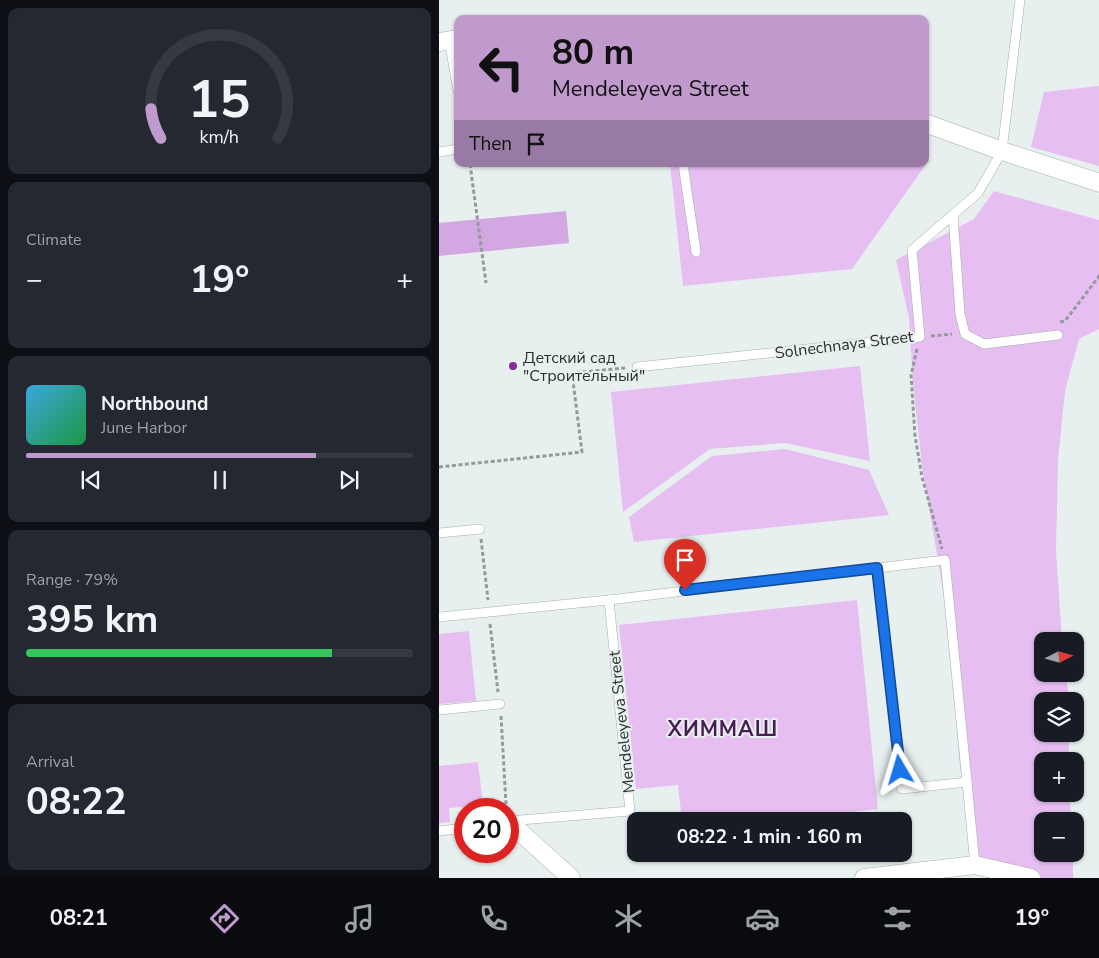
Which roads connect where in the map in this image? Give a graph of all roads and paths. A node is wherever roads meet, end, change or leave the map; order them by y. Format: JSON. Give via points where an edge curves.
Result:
{"nodes":[{"id":1,"x":1019,"y":0,"type":"edge"},
{"id":2,"x":449,"y":40,"type":"edge"},
{"id":3,"x":454,"y":68,"type":"edge"},
{"id":4,"x":929,"y":124,"type":"edge"},
{"id":5,"x":454,"y":150,"type":"edge"},
{"id":6,"x":1002,"y":151,"type":"junction"},
{"id":7,"x":439,"y":152,"type":"edge"},
{"id":8,"x":469,"y":167,"type":"edge"},
{"id":9,"x":683,"y":167,"type":"edge"},
{"id":10,"x":1099,"y":183,"type":"edge"},
{"id":11,"x":953,"y":214,"type":"junction"},
{"id":12,"x":696,"y":252,"type":"dead end"},
{"id":13,"x":1099,"y":275,"type":"edge"},
{"id":14,"x":486,"y":283,"type":"dead end"},
{"id":15,"x":1056,"y":322,"type":"dead end"},
{"id":16,"x":965,"y":334,"type":"junction"},
{"id":17,"x":1058,"y":335,"type":"dead end"},
{"id":18,"x":920,"y":337,"type":"junction"},
{"id":19,"x":637,"y":367,"type":"joint"},
{"id":20,"x":439,"y":467,"type":"edge"},
{"id":21,"x":480,"y":529,"type":"joint"},
{"id":22,"x":439,"y":534,"type":"edge"},
{"id":23,"x":945,"y":560,"type":"junction"},
{"id":24,"x":877,"y":568,"type":"junction"},
{"id":25,"x":609,"y":600,"type":"junction"},
{"id":26,"x":489,"y":611,"type":"junction"},
{"id":27,"x":439,"y":617,"type":"edge"},
{"id":28,"x":500,"y":704,"type":"dead end"},
{"id":29,"x":439,"y":710,"type":"edge"},
{"id":30,"x":967,"y":782,"type":"junction"},
{"id":31,"x":519,"y":820,"type":"edge"},
{"id":32,"x":454,"y":829,"type":"edge"},
{"id":33,"x":439,"y":831,"type":"edge"},
{"id":34,"x":519,"y":831,"type":"edge"},
{"id":35,"x":975,"y":865,"type":"junction"},
{"id":36,"x":571,"y":878,"type":"edge"},
{"id":37,"x":870,"y":878,"type":"edge"},
{"id":38,"x":1031,"y":878,"type":"edge"}],
"edges":[{"from":1,"to":6,"type":"lane","name":"Solnechnaya Street"},
{"from":2,"to":3,"type":"lane"},
{"from":4,"to":6,"type":"street"},
{"from":5,"to":7,"type":"lane"},
{"from":6,"to":10,"type":"street"},
{"from":6,"to":11,"type":"lane","name":"Solnechnaya Street","via":[[978,193]]},
{"from":8,"to":14,"type":"path"},
{"from":9,"to":12,"type":"lane"},
{"from":11,"to":16,"type":"lane","via":[[960,314]]},
{"from":11,"to":18,"type":"lane","name":"Solnechnaya Street","via":[[912,250]]},
{"from":13,"to":15,"type":"path","via":[[1065,321]]},
{"from":16,"to":17,"type":"lane","via":[[984,344]]},
{"from":16,"to":18,"type":"path"},
{"from":18,"to":19,"type":"lane","name":"Solnechnaya Street"},
{"from":18,"to":23,"type":"path","via":[[911,375],[915,436],[922,478]]},
{"from":19,"to":20,"type":"path","via":[[572,373],[582,452]]},
{"from":21,"to":22,"type":"lane"},
{"from":21,"to":26,"type":"path"},
{"from":23,"to":24,"type":"lane"},
{"from":23,"to":30,"type":"lane"},
{"from":24,"to":25,"type":"lane"},
{"from":24,"to":30,"type":"lane","via":[[902,789]]},
{"from":25,"to":26,"type":"lane"},
{"from":25,"to":31,"type":"lane","name":"Mendeleyeva Street","via":[[630,811]]},
{"from":26,"to":27,"type":"lane"},
{"from":28,"to":29,"type":"lane"},
{"from":30,"to":35,"type":"lane"},
{"from":32,"to":33,"type":"lane"},
{"from":34,"to":36,"type":"street"},
{"from":35,"to":37,"type":"street"},
{"from":35,"to":38,"type":"street"}]}
